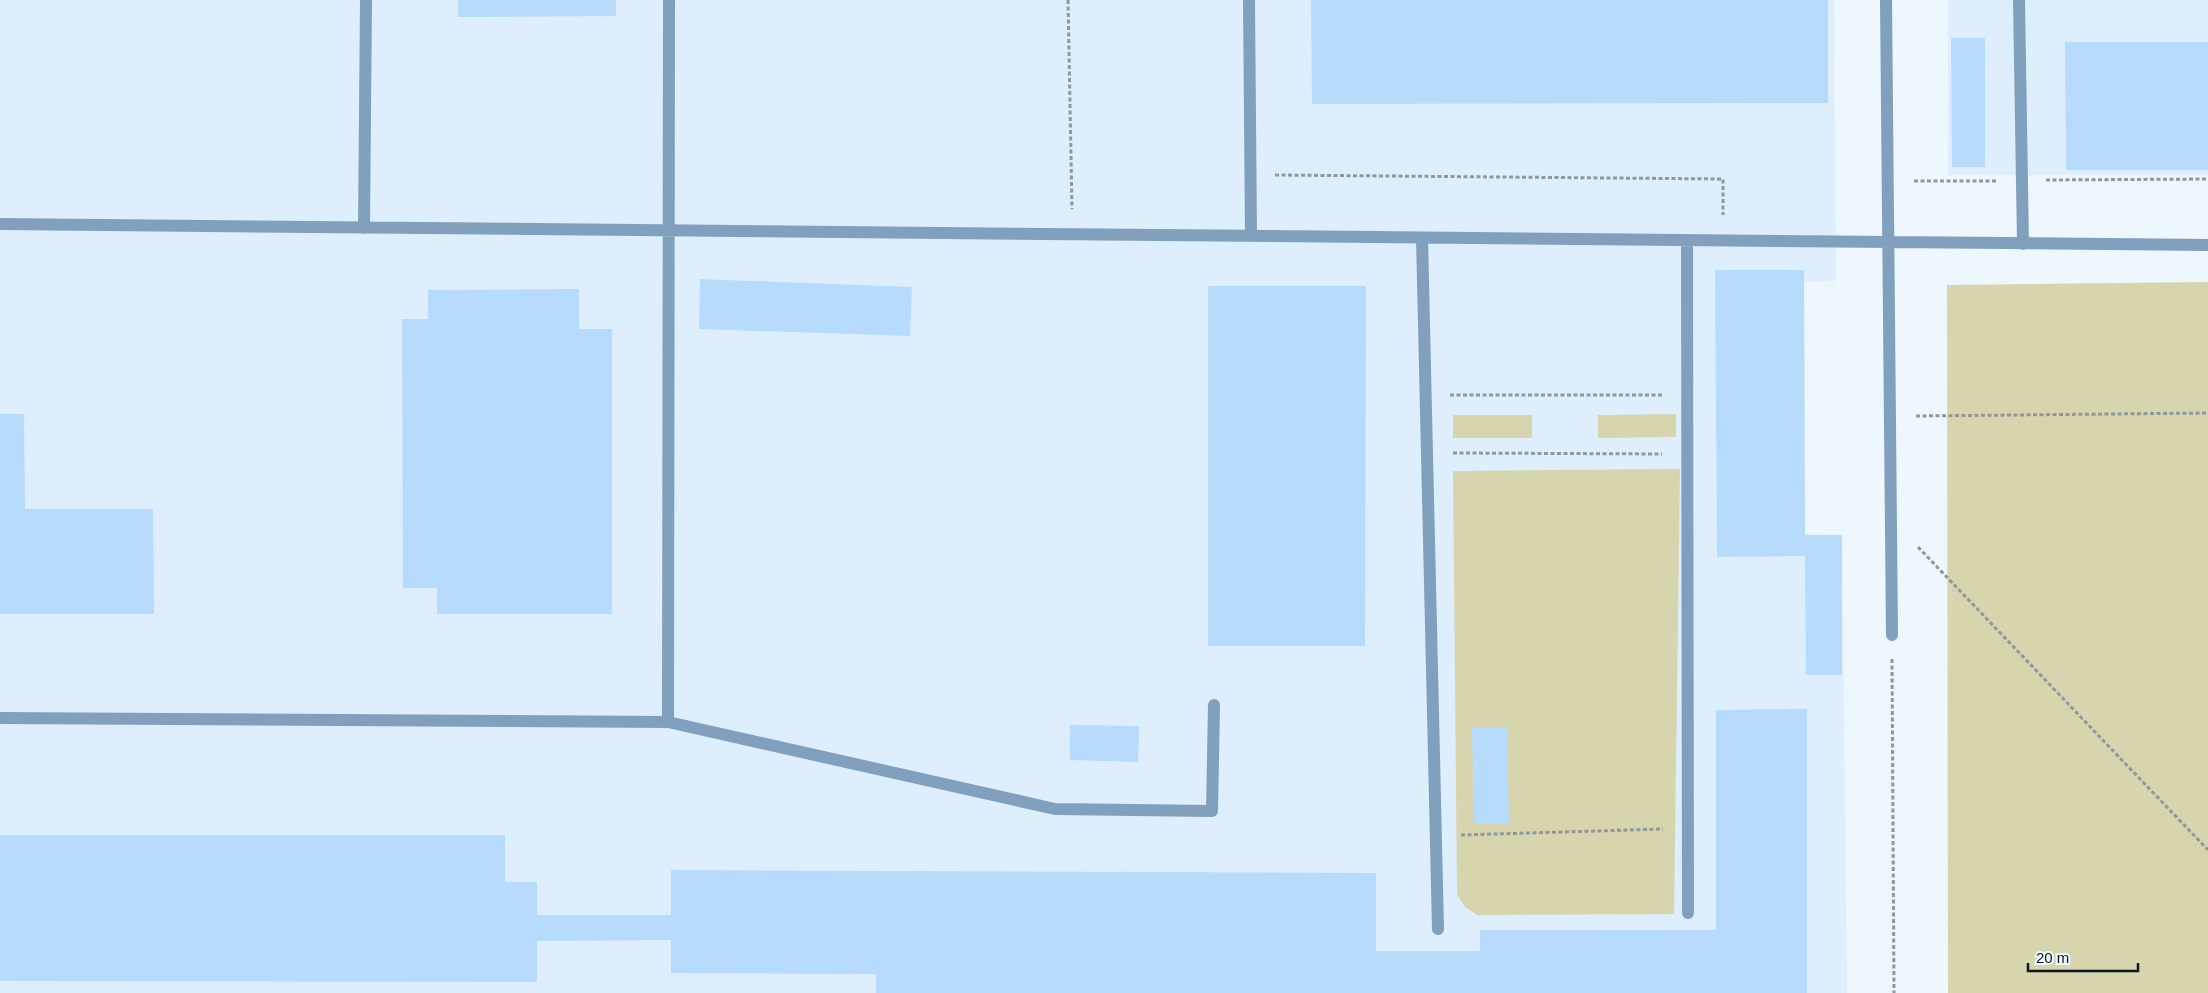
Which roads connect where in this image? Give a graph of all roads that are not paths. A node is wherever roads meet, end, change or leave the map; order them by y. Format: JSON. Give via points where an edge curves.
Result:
{"nodes":[{"id":1,"x":366,"y":0,"type":"edge"},
{"id":2,"x":669,"y":0,"type":"edge"},
{"id":3,"x":1249,"y":0,"type":"edge"},
{"id":4,"x":1886,"y":0,"type":"edge"},
{"id":5,"x":2019,"y":0,"type":"edge"},
{"id":6,"x":0,"y":224,"type":"edge"},
{"id":7,"x":364,"y":228,"type":"junction"},
{"id":8,"x":668,"y":231,"type":"junction"},
{"id":9,"x":1251,"y":236,"type":"junction"},
{"id":10,"x":1422,"y":238,"type":"junction"},
{"id":11,"x":1687,"y":240,"type":"junction"},
{"id":12,"x":1888,"y":242,"type":"junction"},
{"id":13,"x":2023,"y":244,"type":"junction"},
{"id":14,"x":2208,"y":245,"type":"edge"},
{"id":15,"x":1892,"y":636,"type":"road end"},
{"id":16,"x":1214,"y":705,"type":"dead end"},
{"id":17,"x":0,"y":718,"type":"edge"},
{"id":18,"x":668,"y":722,"type":"junction"},
{"id":19,"x":1688,"y":913,"type":"dead end"},
{"id":20,"x":1438,"y":929,"type":"dead end"}],
"edges":[{"from":1,"to":7,"type":"lane"},
{"from":2,"to":8,"type":"lane"},
{"from":3,"to":9,"type":"lane"},
{"from":4,"to":12,"type":"lane"},
{"from":5,"to":13,"type":"lane"},
{"from":6,"to":7,"type":"lane"},
{"from":7,"to":8,"type":"lane"},
{"from":8,"to":9,"type":"lane"},
{"from":8,"to":18,"type":"lane"},
{"from":9,"to":10,"type":"lane"},
{"from":10,"to":11,"type":"lane"},
{"from":10,"to":20,"type":"lane"},
{"from":11,"to":12,"type":"lane"},
{"from":11,"to":19,"type":"lane"},
{"from":12,"to":13,"type":"lane"},
{"from":12,"to":15,"type":"lane"},
{"from":13,"to":14,"type":"lane"},
{"from":16,"to":18,"type":"lane","via":[[1212,811],[1055,809]]},
{"from":17,"to":18,"type":"lane"}]}
